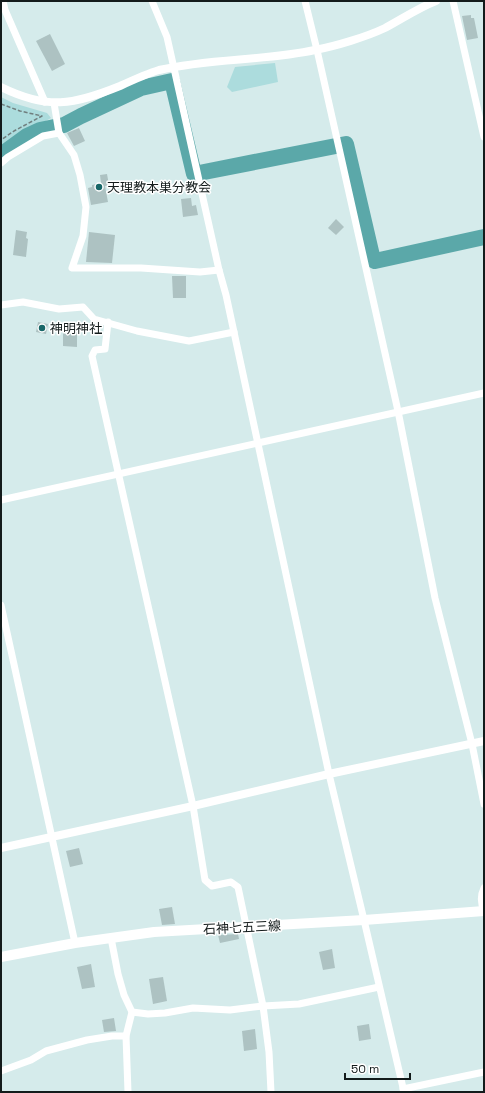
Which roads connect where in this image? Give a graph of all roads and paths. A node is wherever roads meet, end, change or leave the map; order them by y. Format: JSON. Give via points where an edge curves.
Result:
{"nodes":[{"id":1,"x":3,"y":1,"type":"edge"},
{"id":2,"x":152,"y":1,"type":"edge"},
{"id":3,"x":305,"y":1,"type":"edge"},
{"id":4,"x":436,"y":1,"type":"edge"},
{"id":5,"x":453,"y":1,"type":"edge"},
{"id":6,"x":317,"y":50,"type":"junction"},
{"id":7,"x":173,"y":68,"type":"junction"},
{"id":8,"x":1,"y":87,"type":"edge"},
{"id":9,"x":50,"y":103,"type":"junction"},
{"id":10,"x":1,"y":104,"type":"edge"},
{"id":11,"x":59,"y":133,"type":"junction"},
{"id":12,"x":484,"y":137,"type":"edge"},
{"id":13,"x":1,"y":140,"type":"edge"},
{"id":14,"x":1,"y":163,"type":"edge"},
{"id":15,"x":219,"y":270,"type":"junction"},
{"id":16,"x":1,"y":305,"type":"edge"},
{"id":17,"x":108,"y":322,"type":"junction"},
{"id":18,"x":234,"y":332,"type":"junction"},
{"id":19,"x":484,"y":393,"type":"edge"},
{"id":20,"x":398,"y":411,"type":"junction"},
{"id":21,"x":258,"y":442,"type":"junction"},
{"id":22,"x":119,"y":475,"type":"junction"},
{"id":23,"x":1,"y":500,"type":"edge"},
{"id":24,"x":1,"y":605,"type":"edge"},
{"id":25,"x":484,"y":741,"type":"edge"},
{"id":26,"x":472,"y":744,"type":"junction"},
{"id":27,"x":329,"y":774,"type":"junction"},
{"id":28,"x":484,"y":804,"type":"edge"},
{"id":29,"x":193,"y":806,"type":"junction"},
{"id":30,"x":52,"y":837,"type":"junction"},
{"id":31,"x":1,"y":848,"type":"edge"},
{"id":32,"x":484,"y":888,"type":"edge"},
{"id":33,"x":484,"y":911,"type":"edge"},
{"id":34,"x":364,"y":920,"type":"junction"},
{"id":35,"x":247,"y":926,"type":"junction"},
{"id":36,"x":111,"y":938,"type":"junction"},
{"id":37,"x":75,"y":943,"type":"junction"},
{"id":38,"x":1,"y":957,"type":"edge"},
{"id":39,"x":379,"y":987,"type":"junction"},
{"id":40,"x":263,"y":1006,"type":"junction"},
{"id":41,"x":132,"y":1012,"type":"junction"},
{"id":42,"x":126,"y":1036,"type":"junction"},
{"id":43,"x":1,"y":1071,"type":"edge"},
{"id":44,"x":484,"y":1072,"type":"edge"},
{"id":45,"x":403,"y":1090,"type":"edge"},
{"id":46,"x":128,"y":1092,"type":"edge"},
{"id":47,"x":272,"y":1092,"type":"edge"}],
"edges":[{"from":1,"to":9,"type":"street","via":[[8,17]]},
{"from":2,"to":7,"type":"street","via":[[167,38]]},
{"from":3,"to":6,"type":"street"},
{"from":4,"to":6,"type":"street","via":[[373,33]]},
{"from":5,"to":12,"type":"street"},
{"from":6,"to":7,"type":"street"},
{"from":6,"to":20,"type":"street"},
{"from":7,"to":9,"type":"street","via":[[143,76],[91,97],[73,102]]},
{"from":7,"to":15,"type":"street"},
{"from":8,"to":9,"type":"street","via":[[17,95]]},
{"from":9,"to":11,"type":"street"},
{"from":10,"to":13,"type":"path","via":[[42,116]]},
{"from":11,"to":14,"type":"street","via":[[42,136]]},
{"from":11,"to":15,"type":"street","via":[[74,155],[86,207],[83,236],[72,268],[200,272]]},
{"from":15,"to":18,"type":"street"},
{"from":16,"to":17,"type":"street","via":[[23,302],[59,309],[83,307],[94,319]]},
{"from":17,"to":18,"type":"street","via":[[136,331],[189,341]]},
{"from":17,"to":22,"type":"street","via":[[105,349],[95,350],[92,356]]},
{"from":18,"to":21,"type":"street"},
{"from":19,"to":20,"type":"street"},
{"from":20,"to":21,"type":"street"},
{"from":20,"to":26,"type":"street","via":[[436,598]]},
{"from":21,"to":22,"type":"street"},
{"from":21,"to":27,"type":"street"},
{"from":22,"to":23,"type":"street"},
{"from":22,"to":29,"type":"street"},
{"from":24,"to":30,"type":"street"},
{"from":25,"to":26,"type":"street"},
{"from":26,"to":27,"type":"street"},
{"from":26,"to":28,"type":"street"},
{"from":27,"to":29,"type":"street"},
{"from":27,"to":34,"type":"street"},
{"from":29,"to":30,"type":"street"},
{"from":29,"to":35,"type":"street","via":[[205,880],[212,886],[231,882],[238,887]]},
{"from":30,"to":31,"type":"street"},
{"from":30,"to":37,"type":"street"},
{"from":32,"to":33,"type":"street","via":[[481,894]]},
{"from":33,"to":34,"type":"main road","name":"石神七五三線"},
{"from":34,"to":35,"type":"main road","name":"石神七五三線"},
{"from":34,"to":39,"type":"street"},
{"from":35,"to":36,"type":"main road","name":"石神七五三線","via":[[154,932]]},
{"from":35,"to":40,"type":"street"},
{"from":36,"to":37,"type":"main road","name":"石神七五三線"},
{"from":36,"to":41,"type":"street","via":[[118,974]]},
{"from":37,"to":38,"type":"main road","name":"石神七五三線"},
{"from":39,"to":40,"type":"street","via":[[299,1004]]},
{"from":39,"to":45,"type":"street"},
{"from":40,"to":41,"type":"street","via":[[230,1010],[193,1008],[148,1014]]},
{"from":40,"to":47,"type":"street"},
{"from":41,"to":42,"type":"street"},
{"from":42,"to":43,"type":"street","via":[[87,1040],[46,1051],[31,1060]]},
{"from":42,"to":46,"type":"street"},
{"from":44,"to":45,"type":"street"}]}
